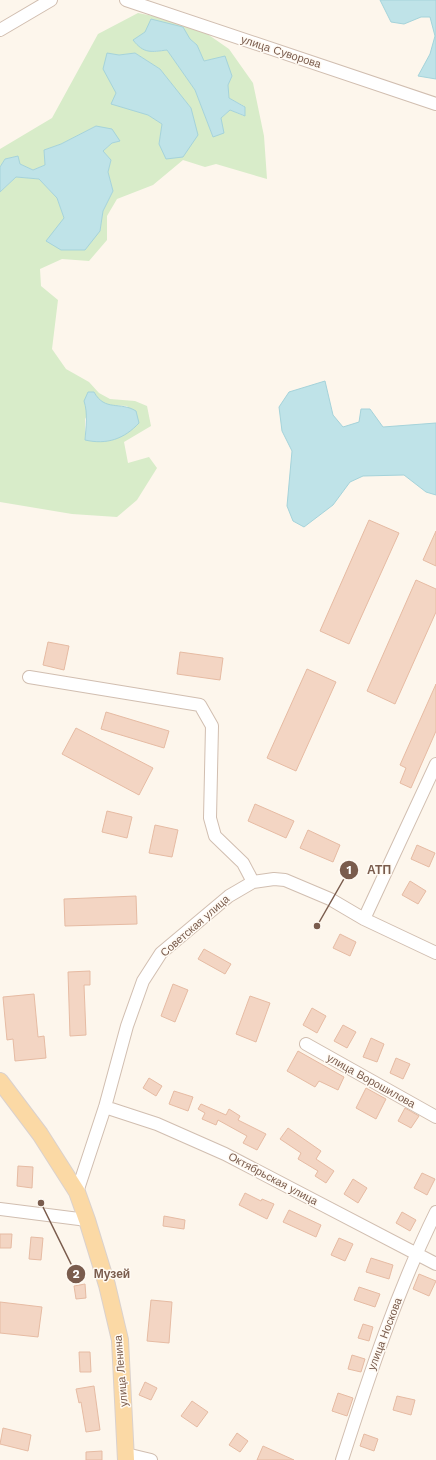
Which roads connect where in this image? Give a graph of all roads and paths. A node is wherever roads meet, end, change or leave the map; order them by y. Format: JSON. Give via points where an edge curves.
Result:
{"nodes":[{"id":1,"x":51,"y":0,"type":"edge"},
{"id":2,"x":126,"y":0,"type":"edge"},
{"id":3,"x":0,"y":30,"type":"edge"},
{"id":4,"x":436,"y":104,"type":"edge"},
{"id":5,"x":29,"y":677,"type":"dead end"},
{"id":6,"x":436,"y":764,"type":"edge"},
{"id":7,"x":253,"y":882,"type":"junction"},
{"id":8,"x":364,"y":919,"type":"junction"},
{"id":9,"x":436,"y":953,"type":"edge"},
{"id":10,"x":306,"y":1044,"type":"dead end"},
{"id":11,"x":0,"y":1080,"type":"edge"},
{"id":12,"x":105,"y":1107,"type":"junction"},
{"id":13,"x":436,"y":1117,"type":"edge"},
{"id":14,"x":77,"y":1192,"type":"junction"},
{"id":15,"x":0,"y":1209,"type":"edge"},
{"id":16,"x":436,"y":1212,"type":"edge"},
{"id":17,"x":87,"y":1220,"type":"junction"},
{"id":18,"x":416,"y":1253,"type":"junction"},
{"id":19,"x":436,"y":1264,"type":"edge"},
{"id":20,"x":126,"y":1457,"type":"edge"},
{"id":21,"x":151,"y":1460,"type":"edge"},
{"id":22,"x":342,"y":1460,"type":"edge"}],
"edges":[{"from":1,"to":3,"type":"street"},
{"from":2,"to":4,"type":"street","name":"улица Суворова"},
{"from":5,"to":7,"type":"street","via":[[200,704],[212,726],[210,818],[215,836],[243,863]]},
{"from":6,"to":8,"type":"street"},
{"from":7,"to":8,"type":"street","name":"Советская улица","via":[[285,880],[330,899]]},
{"from":7,"to":12,"type":"street","name":"Советская улица","via":[[229,896],[161,953],[143,981],[127,1026]]},
{"from":8,"to":9,"type":"street","name":"Советская улица"},
{"from":10,"to":13,"type":"street","name":"улица Ворошилова"},
{"from":11,"to":14,"type":"main road","name":"улица Ленина","via":[[40,1134]]},
{"from":12,"to":14,"type":"street","name":"Советская улица"},
{"from":12,"to":18,"type":"street","name":"Октябрьская улица","via":[[157,1124],[225,1154]]},
{"from":14,"to":17,"type":"main road","name":"улица Ленина"},
{"from":15,"to":17,"type":"street"},
{"from":16,"to":18,"type":"street","name":"улица Носкова"},
{"from":17,"to":20,"type":"main road","name":"улица Ленина","via":[[107,1285],[120,1340]]},
{"from":18,"to":19,"type":"street","name":"Октябрьская улица"},
{"from":18,"to":22,"type":"street","name":"улица Носкова","via":[[372,1367]]},
{"from":20,"to":21,"type":"street"}]}
